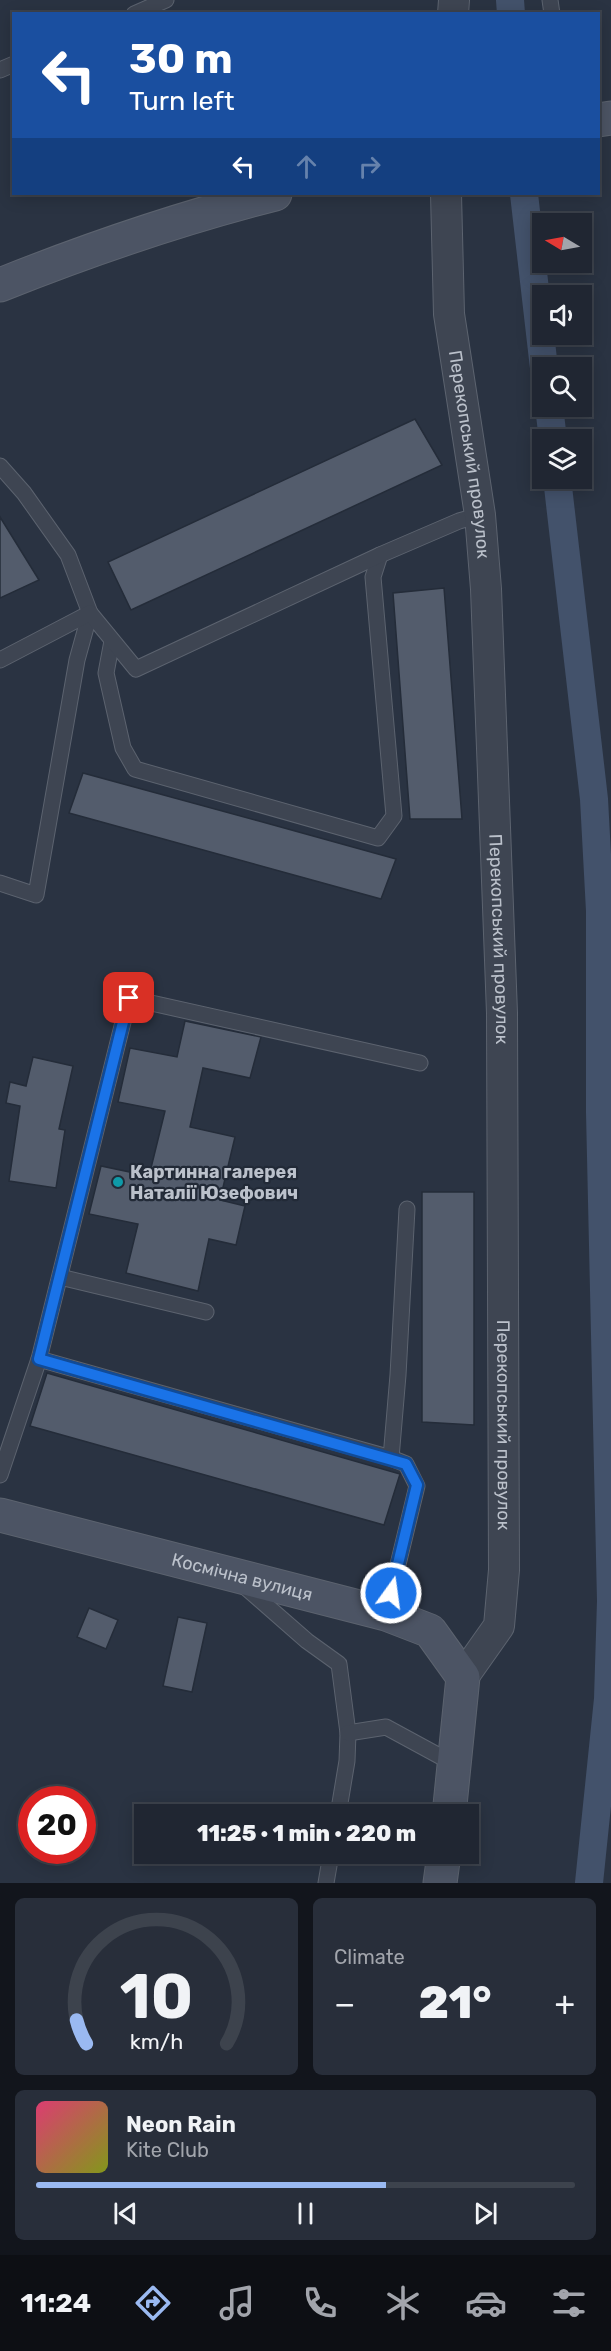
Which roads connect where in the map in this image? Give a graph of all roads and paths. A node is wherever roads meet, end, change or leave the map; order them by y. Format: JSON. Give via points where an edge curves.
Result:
{"nodes":[{"id":1,"x":166,"y":0,"type":"edge"},
{"id":2,"x":139,"y":12,"type":"edge"},
{"id":3,"x":271,"y":195,"type":"edge"},
{"id":4,"x":446,"y":195,"type":"edge"},
{"id":5,"x":0,"y":285,"type":"edge"},
{"id":6,"x":0,"y":466,"type":"edge"},
{"id":7,"x":480,"y":515,"type":"junction"},
{"id":8,"x":380,"y":555,"type":"junction"},
{"id":9,"x":90,"y":613,"type":"junction"},
{"id":10,"x":112,"y":641,"type":"junction"},
{"id":11,"x":0,"y":660,"type":"edge"},
{"id":12,"x":0,"y":883,"type":"edge"},
{"id":13,"x":420,"y":1064,"type":"dead end"},
{"id":14,"x":407,"y":1209,"type":"dead end"},
{"id":15,"x":60,"y":1277,"type":"junction"},
{"id":16,"x":206,"y":1312,"type":"dead end"},
{"id":17,"x":39,"y":1359,"type":"junction"},
{"id":18,"x":391,"y":1458,"type":"junction"},
{"id":19,"x":0,"y":1475,"type":"edge"},
{"id":20,"x":0,"y":1515,"type":"edge"},
{"id":21,"x":232,"y":1575,"type":"junction"},
{"id":22,"x":386,"y":1614,"type":"junction"},
{"id":23,"x":463,"y":1677,"type":"junction"},
{"id":24,"x":348,"y":1733,"type":"junction"},
{"id":25,"x":456,"y":1765,"type":"junction"},
{"id":26,"x":340,"y":1804,"type":"edge"},
{"id":27,"x":451,"y":1804,"type":"edge"},
{"id":28,"x":329,"y":1864,"type":"edge"},
{"id":29,"x":443,"y":1864,"type":"edge"},
{"id":30,"x":326,"y":1883,"type":"edge"},
{"id":31,"x":440,"y":1883,"type":"edge"}],
"edges":[{"from":1,"to":2,"type":"lane"},
{"from":3,"to":5,"type":"street","via":[[71,256]]},
{"from":4,"to":7,"type":"street","name":"Перекопський провулок","via":[[449,314]]},
{"from":6,"to":9,"type":"lane","via":[[68,555]]},
{"from":7,"to":8,"type":"lane"},
{"from":7,"to":23,"type":"street","name":"Перекопський провулок","via":[[502,1013],[504,1570],[499,1626]]},
{"from":8,"to":10,"type":"lane","via":[[136,669]]},
{"from":8,"to":10,"type":"lane","via":[[373,577],[394,816],[378,838],[135,769],[123,748],[110,696],[106,673]]},
{"from":9,"to":10,"type":"lane"},
{"from":9,"to":11,"type":"lane"},
{"from":9,"to":12,"type":"lane","via":[[77,660],[36,895]]},
{"from":13,"to":15,"type":"lane","via":[[129,998]]},
{"from":14,"to":18,"type":"lane"},
{"from":15,"to":16,"type":"lane"},
{"from":15,"to":17,"type":"lane"},
{"from":17,"to":18,"type":"lane"},
{"from":17,"to":19,"type":"lane"},
{"from":18,"to":22,"type":"lane","via":[[406,1464],[417,1485]]},
{"from":20,"to":21,"type":"street","name":"Космічна вулиця"},
{"from":21,"to":22,"type":"street","name":"Космічна вулиця"},
{"from":21,"to":24,"type":"lane","via":[[339,1664]]},
{"from":22,"to":23,"type":"street","name":"Космічна вулиця","via":[[430,1631]]},
{"from":23,"to":25,"type":"street"},
{"from":24,"to":25,"type":"lane","via":[[386,1728]]},
{"from":24,"to":26,"type":"lane","via":[[348,1761]]},
{"from":25,"to":27,"type":"street"},
{"from":28,"to":30,"type":"lane"},
{"from":29,"to":31,"type":"street"}]}
